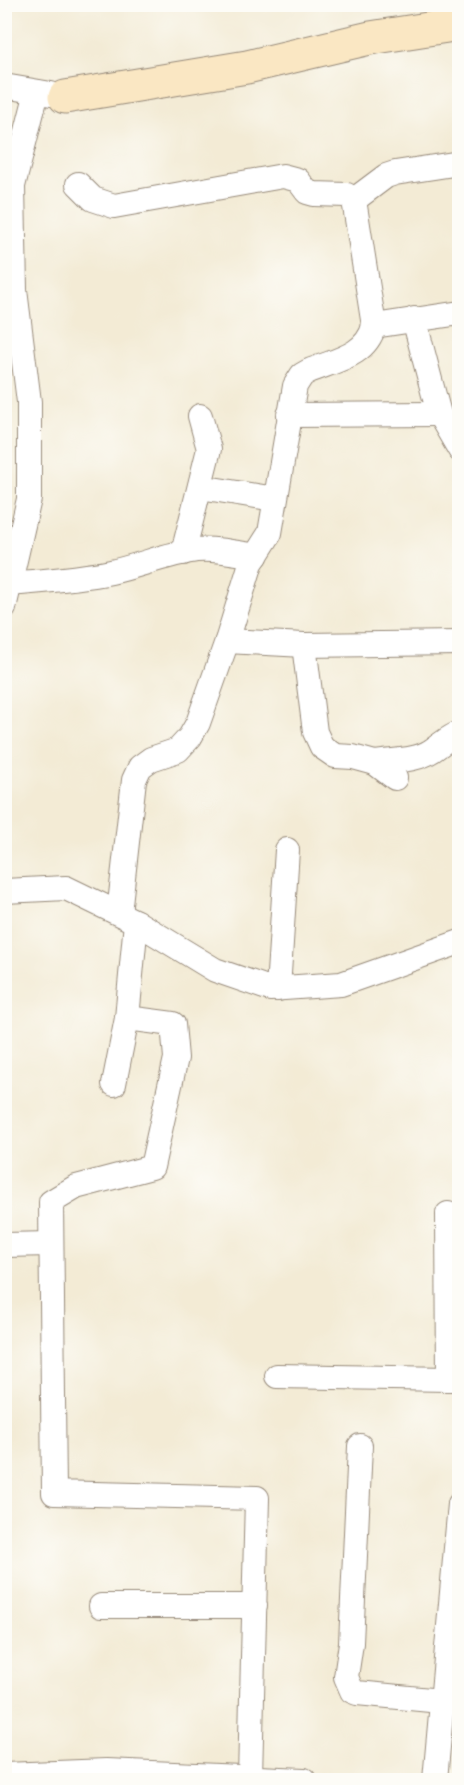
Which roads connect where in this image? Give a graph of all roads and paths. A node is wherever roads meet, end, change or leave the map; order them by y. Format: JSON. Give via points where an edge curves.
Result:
{"nodes":[{"id":1,"x":459,"y":24,"type":"edge"},
{"id":2,"x":4,"y":86,"type":"edge"},
{"id":3,"x":51,"y":94,"type":"junction"},
{"id":4,"x":459,"y":163,"type":"edge"},
{"id":5,"x":78,"y":184,"type":"dead end"},
{"id":6,"x":9,"y":188,"type":"edge"},
{"id":7,"x":354,"y":200,"type":"junction"},
{"id":8,"x":459,"y":312,"type":"edge"},
{"id":9,"x":414,"y":319,"type":"junction"},
{"id":10,"x":374,"y":326,"type":"junction"},
{"id":11,"x":439,"y":414,"type":"junction"},
{"id":12,"x":289,"y":415,"type":"junction"},
{"id":13,"x":200,"y":416,"type":"dead end"},
{"id":14,"x":459,"y":450,"type":"edge"},
{"id":15,"x":200,"y":487,"type":"junction"},
{"id":16,"x":276,"y":499,"type":"junction"},
{"id":17,"x":183,"y":553,"type":"junction"},
{"id":18,"x":256,"y":556,"type":"junction"},
{"id":19,"x":9,"y":584,"type":"junction"},
{"id":20,"x":4,"y":608,"type":"edge"},
{"id":21,"x":226,"y":641,"type":"junction"},
{"id":22,"x":459,"y":643,"type":"edge"},
{"id":23,"x":303,"y":645,"type":"junction"},
{"id":24,"x":459,"y":733,"type":"edge"},
{"id":25,"x":375,"y":763,"type":"junction"},
{"id":26,"x":395,"y":778,"type":"dead end"},
{"id":27,"x":287,"y":850,"type":"dead end"},
{"id":28,"x":4,"y":891,"type":"edge"},
{"id":29,"x":127,"y":918,"type":"junction"},
{"id":30,"x":459,"y":942,"type":"edge"},
{"id":31,"x":278,"y":989,"type":"junction"},
{"id":32,"x":127,"y":1018,"type":"junction"},
{"id":33,"x":114,"y":1084,"type":"dead end"},
{"id":34,"x":448,"y":1214,"type":"dead end"},
{"id":35,"x":51,"y":1244,"type":"junction"},
{"id":36,"x":4,"y":1245,"type":"edge"},
{"id":37,"x":277,"y":1376,"type":"dead end"},
{"id":38,"x":454,"y":1379,"type":"edge"},
{"id":39,"x":360,"y":1446,"type":"dead end"},
{"id":40,"x":459,"y":1504,"type":"edge"},
{"id":41,"x":101,"y":1606,"type":"dead end"},
{"id":42,"x":255,"y":1606,"type":"junction"},
{"id":43,"x":454,"y":1627,"type":"edge"},
{"id":44,"x":441,"y":1701,"type":"junction"},
{"id":45,"x":4,"y":1775,"type":"edge"},
{"id":46,"x":107,"y":1776,"type":"edge"},
{"id":47,"x":250,"y":1777,"type":"junction"},
{"id":48,"x":304,"y":1780,"type":"edge"},
{"id":49,"x":435,"y":1780,"type":"edge"}],
"edges":[{"from":1,"to":3,"type":"street","via":[[370,38],[247,68]]},
{"from":2,"to":3,"type":"street"},
{"from":3,"to":6,"type":"street"},
{"from":4,"to":7,"type":"street","via":[[386,176]]},
{"from":5,"to":7,"type":"street","via":[[93,199],[114,206],[283,176],[298,180],[307,192],[347,195]]},
{"from":6,"to":19,"type":"street","via":[[15,290],[29,402],[30,499]]},
{"from":7,"to":10,"type":"street"},
{"from":8,"to":9,"type":"street"},
{"from":9,"to":10,"type":"street"},
{"from":9,"to":11,"type":"street"},
{"from":10,"to":12,"type":"street","via":[[365,346],[357,352],[302,375],[295,386]]},
{"from":11,"to":12,"type":"street"},
{"from":11,"to":14,"type":"street"},
{"from":12,"to":16,"type":"street"},
{"from":13,"to":15,"type":"street","via":[[209,449]]},
{"from":15,"to":16,"type":"street"},
{"from":15,"to":17,"type":"street"},
{"from":16,"to":18,"type":"street","via":[[270,533]]},
{"from":17,"to":18,"type":"street","via":[[210,550]]},
{"from":17,"to":19,"type":"street","via":[[87,576]]},
{"from":18,"to":21,"type":"street"},
{"from":19,"to":20,"type":"street"},
{"from":21,"to":23,"type":"street"},
{"from":21,"to":29,"type":"street","via":[[190,737],[178,750],[140,767],[134,780]]},
{"from":22,"to":23,"type":"street"},
{"from":23,"to":25,"type":"street","via":[[315,732],[322,747],[335,756]]},
{"from":24,"to":25,"type":"street","via":[[418,757]]},
{"from":25,"to":26,"type":"street"},
{"from":27,"to":31,"type":"street"},
{"from":28,"to":29,"type":"street","via":[[66,888]]},
{"from":29,"to":31,"type":"street","via":[[215,970]]},
{"from":29,"to":32,"type":"street"},
{"from":30,"to":31,"type":"street","via":[[341,984]]},
{"from":32,"to":33,"type":"street"},
{"from":32,"to":35,"type":"street","via":[[173,1024],[176,1058],[152,1167],[76,1187],[51,1202]]},
{"from":34,"to":38,"type":"street"},
{"from":35,"to":36,"type":"street"},
{"from":35,"to":42,"type":"street","via":[[54,1493],[257,1498]]},
{"from":37,"to":38,"type":"street"},
{"from":39,"to":44,"type":"street","via":[[346,1677],[357,1693]]},
{"from":40,"to":43,"type":"street"},
{"from":41,"to":42,"type":"street"},
{"from":42,"to":47,"type":"street"},
{"from":43,"to":44,"type":"street"},
{"from":44,"to":49,"type":"street"},
{"from":45,"to":46,"type":"street"},
{"from":46,"to":47,"type":"street"},
{"from":47,"to":48,"type":"street"}]}
